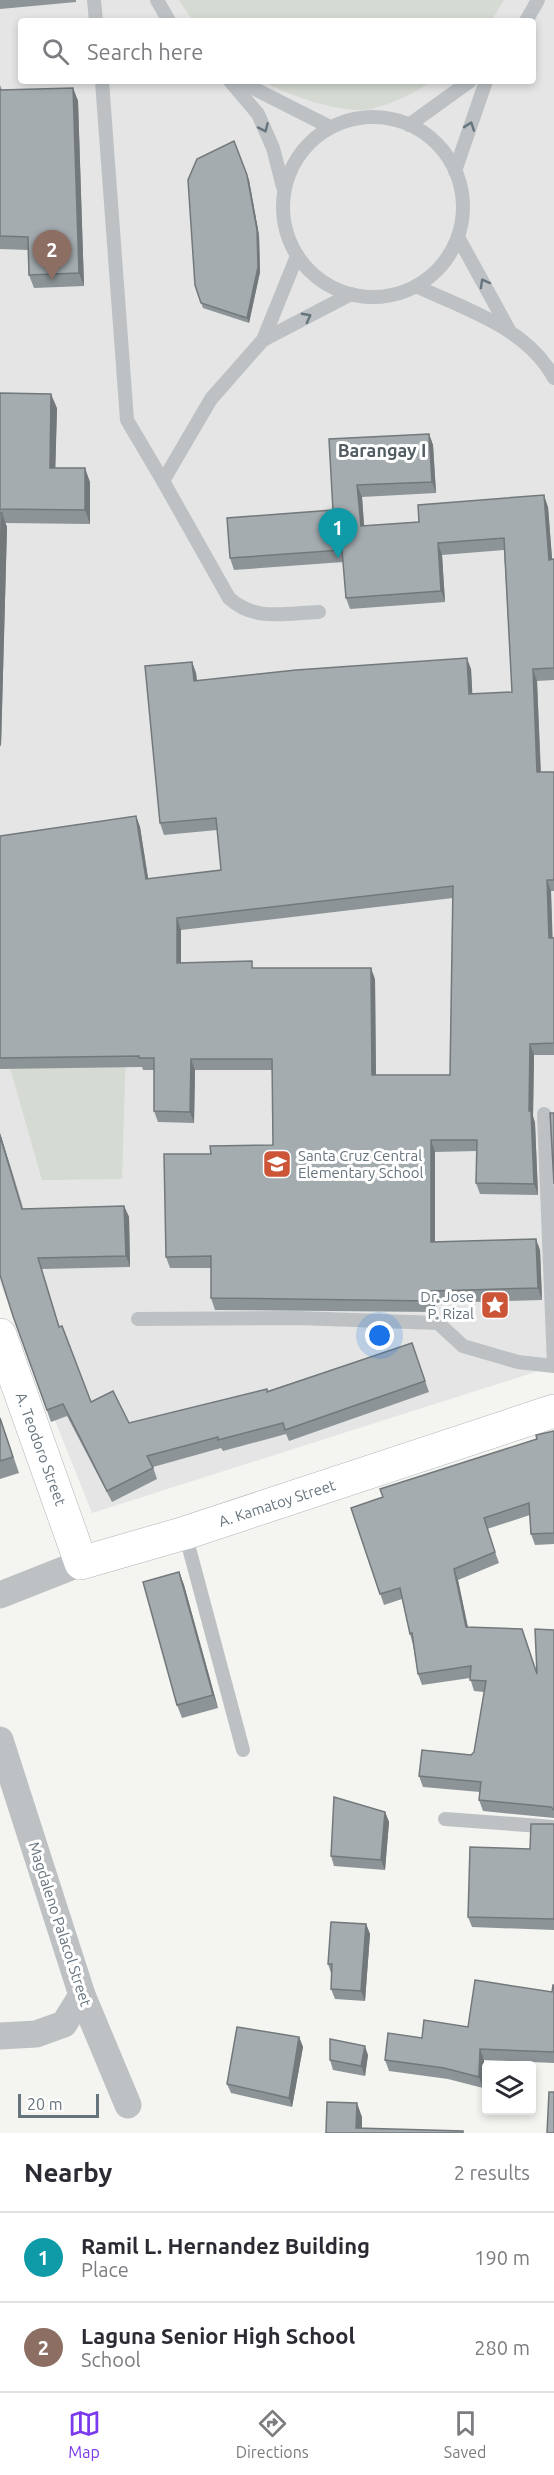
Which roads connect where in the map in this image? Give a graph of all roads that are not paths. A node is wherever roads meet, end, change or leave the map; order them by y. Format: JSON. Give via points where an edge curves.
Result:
{"nodes":[{"id":1,"x":94,"y":0,"type":"edge"},
{"id":2,"x":157,"y":0,"type":"edge"},
{"id":3,"x":538,"y":0,"type":"edge"},
{"id":4,"x":96,"y":18,"type":"edge"},
{"id":5,"x":167,"y":18,"type":"edge"},
{"id":6,"x":528,"y":18,"type":"edge"},
{"id":7,"x":102,"y":84,"type":"edge"},
{"id":8,"x":233,"y":84,"type":"edge"},
{"id":9,"x":245,"y":84,"type":"edge"},
{"id":10,"x":466,"y":84,"type":"edge"},
{"id":11,"x":485,"y":84,"type":"edge"},
{"id":12,"x":409,"y":125,"type":"junction"},
{"id":13,"x":330,"y":128,"type":"junction"},
{"id":14,"x":455,"y":171,"type":"junction"},
{"id":15,"x":284,"y":190,"type":"junction"},
{"id":16,"x":458,"y":237,"type":"junction"},
{"id":17,"x":297,"y":256,"type":"junction"},
{"id":18,"x":416,"y":286,"type":"junction"},
{"id":19,"x":351,"y":294,"type":"junction"},
{"id":20,"x":509,"y":330,"type":"junction"},
{"id":21,"x":263,"y":340,"type":"junction"},
{"id":22,"x":550,"y":366,"type":"edge"},
{"id":23,"x":554,"y":378,"type":"edge"},
{"id":24,"x":163,"y":481,"type":"junction"},
{"id":25,"x":319,"y":612,"type":"dead end"},
{"id":26,"x":544,"y":1114,"type":"dead end"},
{"id":27,"x":138,"y":1319,"type":"dead end"},
{"id":28,"x":0,"y":1335,"type":"edge"},
{"id":29,"x":554,"y":1365,"type":"edge"},
{"id":30,"x":554,"y":1411,"type":"edge"},
{"id":31,"x":185,"y":1533,"type":"junction"},
{"id":32,"x":81,"y":1563,"type":"junction"},
{"id":33,"x":0,"y":1594,"type":"edge"},
{"id":34,"x":0,"y":1740,"type":"edge"},
{"id":35,"x":243,"y":1750,"type":"dead end"},
{"id":36,"x":445,"y":1819,"type":"dead end"},
{"id":37,"x":554,"y":1827,"type":"edge"},
{"id":38,"x":82,"y":1995,"type":"junction"},
{"id":39,"x":0,"y":2036,"type":"edge"},
{"id":40,"x":128,"y":2105,"type":"dead end"}],
"edges":[{"from":1,"to":4,"type":"lane"},
{"from":2,"to":5,"type":"lane"},
{"from":3,"to":6,"type":"lane"},
{"from":7,"to":24,"type":"lane","via":[[127,420]]},
{"from":8,"to":15,"type":"lane","one_way":true,"via":[[258,114],[273,148]]},
{"from":9,"to":13,"type":"lane"},
{"from":10,"to":12,"type":"lane"},
{"from":14,"to":11,"type":"lane","one_way":true},
{"from":12,"to":13,"type":"lane","via":[[370,117]]},
{"from":12,"to":14,"type":"lane","via":[[436,144]]},
{"from":13,"to":15,"type":"lane","via":[[295,160]]},
{"from":14,"to":16,"type":"lane","via":[[463,204]]},
{"from":15,"to":17,"type":"lane","via":[[284,225]]},
{"from":16,"to":18,"type":"lane","via":[[442,266]]},
{"from":20,"to":16,"type":"lane","one_way":true},
{"from":17,"to":19,"type":"lane","via":[[320,280]]},
{"from":17,"to":21,"type":"lane"},
{"from":18,"to":19,"type":"lane","via":[[384,297]]},
{"from":18,"to":20,"type":"lane"},
{"from":21,"to":19,"type":"lane","one_way":true},
{"from":20,"to":22,"type":"lane"},
{"from":21,"to":24,"type":"lane","via":[[210,399]]},
{"from":22,"to":23,"type":"lane"},
{"from":24,"to":25,"type":"lane","via":[[229,598],[241,609],[256,614]]},
{"from":26,"to":29,"type":"lane"},
{"from":27,"to":29,"type":"lane","via":[[298,1318],[438,1323],[463,1346],[518,1362]]},
{"from":28,"to":32,"type":"street","name":"A. Teodoro Street"},
{"from":30,"to":31,"type":"street","name":"A. Kamatoy Street"},
{"from":31,"to":32,"type":"street","name":"A. Kamatoy Street"},
{"from":31,"to":35,"type":"lane"},
{"from":32,"to":33,"type":"street","name":"A. Kamatoy Street"},
{"from":34,"to":38,"type":"street","name":"Magdaleno Palacol Street"},
{"from":36,"to":37,"type":"lane"},
{"from":38,"to":39,"type":"street","via":[[64,2024],[36,2034]]},
{"from":38,"to":40,"type":"street","name":"Magdaleno Palacol Street"}]}
